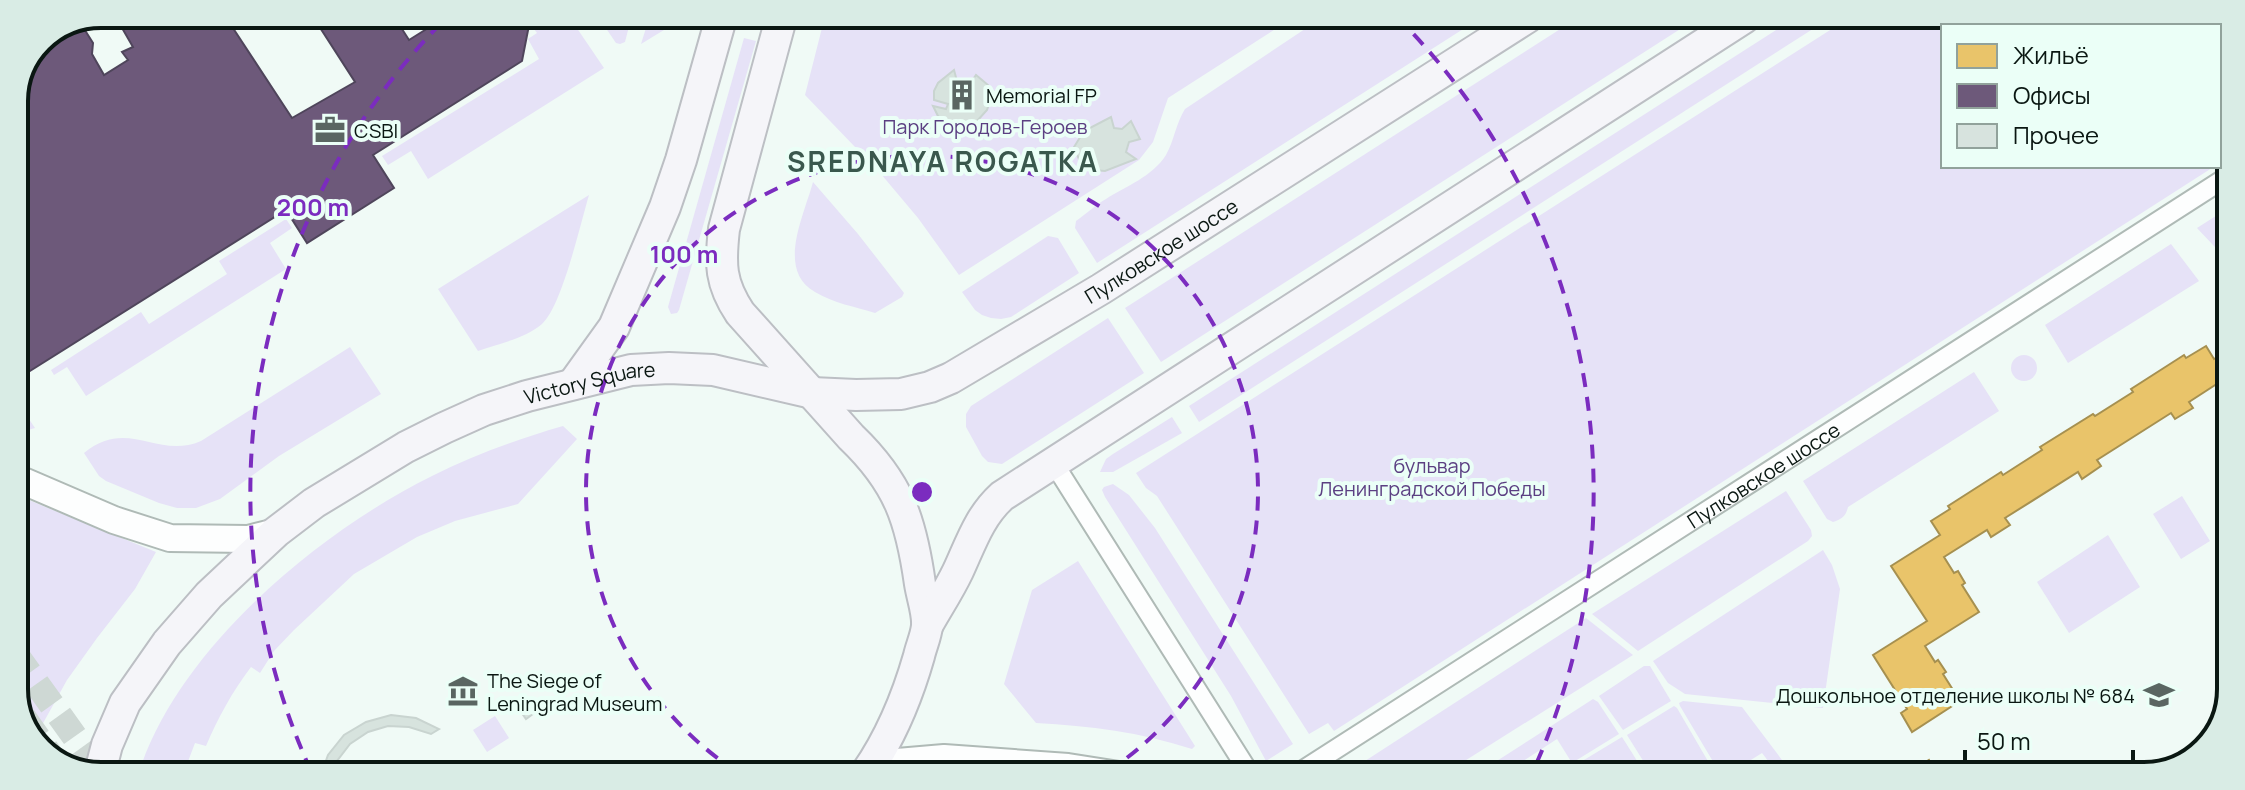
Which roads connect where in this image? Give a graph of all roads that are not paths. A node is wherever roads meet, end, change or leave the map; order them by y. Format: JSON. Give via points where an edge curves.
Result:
{"nodes":[{"id":1,"x":718,"y":28,"type":"edge"},
{"id":2,"x":778,"y":28,"type":"edge"},
{"id":3,"x":1511,"y":28,"type":"edge"},
{"id":4,"x":1728,"y":28,"type":"edge"},
{"id":5,"x":2217,"y":183,"type":"edge"},
{"id":6,"x":573,"y":384,"type":"junction"},
{"id":7,"x":812,"y":393,"type":"junction"},
{"id":8,"x":1053,"y":462,"type":"junction"},
{"id":9,"x":28,"y":483,"type":"edge"},
{"id":10,"x":276,"y":532,"type":"junction"},
{"id":11,"x":927,"y":626,"type":"junction"},
{"id":12,"x":103,"y":762,"type":"edge"},
{"id":13,"x":873,"y":762,"type":"edge"},
{"id":14,"x":910,"y":762,"type":"edge"},
{"id":15,"x":1013,"y":762,"type":"edge"},
{"id":16,"x":1242,"y":762,"type":"edge"},
{"id":17,"x":1316,"y":762,"type":"edge"}],
"edges":[{"from":1,"to":6,"type":"main road","via":[[660,218],[614,327]]},
{"from":2,"to":7,"type":"main road","via":[[724,229],[722,278],[740,313]]},
{"from":3,"to":7,"type":"main road","name":"Пулковское шоссе","via":[[1109,284],[951,378],[901,394]]},
{"from":4,"to":8,"type":"main road"},
{"from":5,"to":17,"type":"street","name":"Пулковское шоссе"},
{"from":6,"to":7,"type":"main road","name":"Victory Square","via":[[631,370],[669,368],[713,370]]},
{"from":6,"to":10,"type":"main road","name":"Victory Square","via":[[484,410],[444,428],[354,477]]},
{"from":7,"to":11,"type":"main road","via":[[871,456],[897,495],[913,543]]},
{"from":8,"to":11,"type":"main road","via":[[989,507]]},
{"from":8,"to":16,"type":"street"},
{"from":9,"to":10,"type":"main road","via":[[170,538],[235,539]]},
{"from":10,"to":12,"type":"main road","name":"Victory Square","via":[[167,643],[125,703]]},
{"from":11,"to":13,"type":"main road","via":[[902,709]]},
{"from":14,"to":15,"type":"street","via":[[944,757]]}]}
